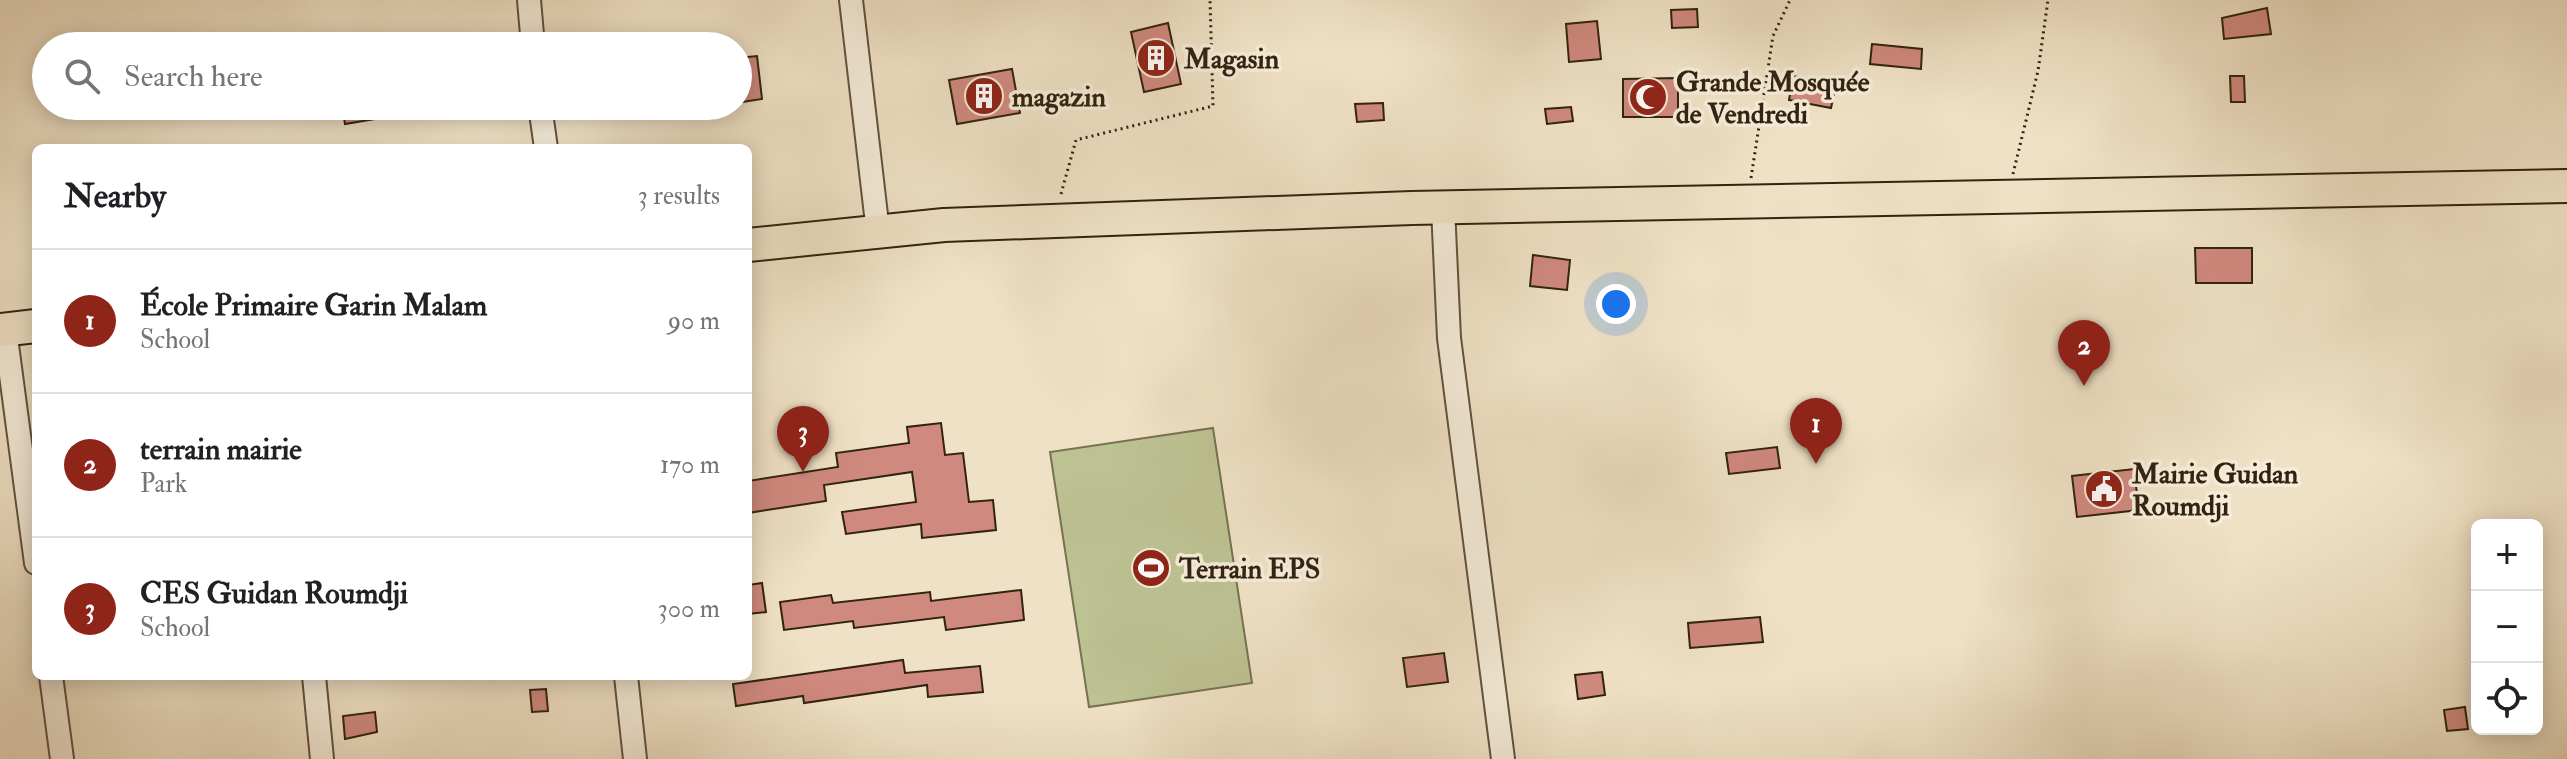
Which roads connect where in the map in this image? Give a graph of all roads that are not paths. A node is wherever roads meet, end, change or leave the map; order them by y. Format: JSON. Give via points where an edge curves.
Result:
{"nodes":[{"id":1,"x":529,"y":0,"type":"edge"},
{"id":2,"x":851,"y":0,"type":"edge"},
{"id":3,"x":532,"y":32,"type":"edge"},
{"id":4,"x":542,"y":120,"type":"edge"},
{"id":5,"x":545,"y":144,"type":"edge"},
{"id":6,"x":2567,"y":186,"type":"edge"},
{"id":7,"x":1443,"y":208,"type":"junction"},
{"id":8,"x":878,"y":232,"type":"junction"},
{"id":9,"x":752,"y":245,"type":"edge"},
{"id":10,"x":14,"y":329,"type":"edge"},
{"id":11,"x":32,"y":520,"type":"edge"},
{"id":12,"x":52,"y":680,"type":"edge"},
{"id":13,"x":314,"y":680,"type":"edge"},
{"id":14,"x":626,"y":680,"type":"edge"},
{"id":15,"x":62,"y":759,"type":"edge"},
{"id":16,"x":322,"y":759,"type":"edge"},
{"id":17,"x":635,"y":759,"type":"edge"},
{"id":18,"x":1503,"y":759,"type":"edge"}],
"edges":[{"from":1,"to":3,"type":"street"},
{"from":2,"to":8,"type":"street"},
{"from":4,"to":5,"type":"street"},
{"from":6,"to":7,"type":"highway"},
{"from":7,"to":8,"type":"highway","via":[[944,225]]},
{"from":7,"to":18,"type":"street","via":[[1449,338]]},
{"from":8,"to":9,"type":"highway"},
{"from":10,"to":11,"type":"street"},
{"from":12,"to":15,"type":"street"},
{"from":13,"to":16,"type":"street"},
{"from":14,"to":17,"type":"street"}]}
